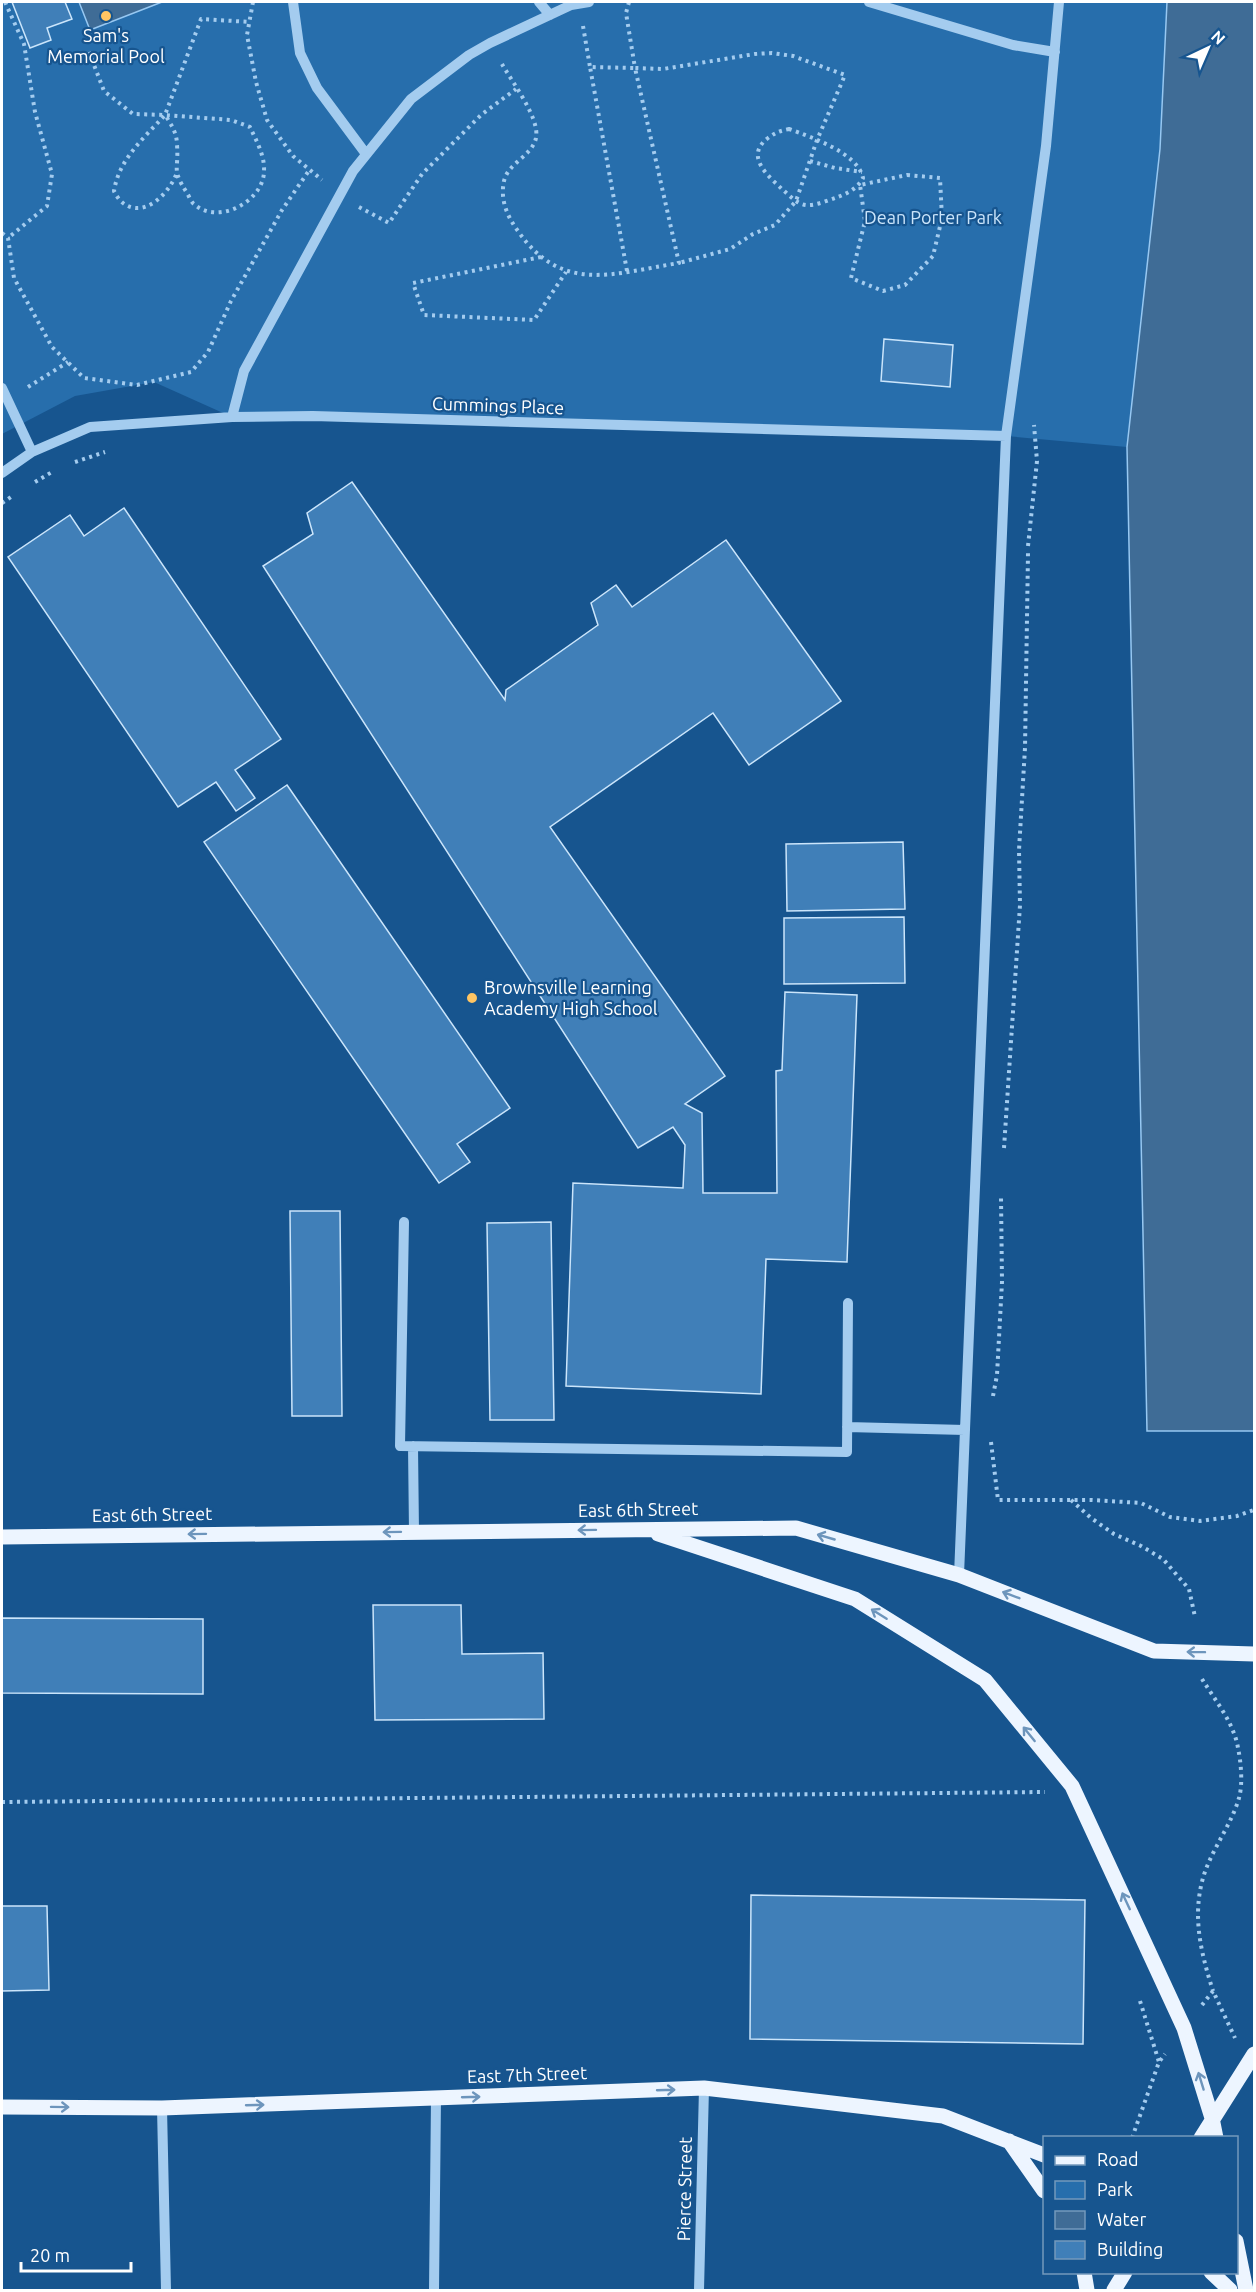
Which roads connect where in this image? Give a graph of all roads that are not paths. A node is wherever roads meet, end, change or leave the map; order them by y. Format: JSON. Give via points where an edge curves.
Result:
{"nodes":[{"id":1,"x":293,"y":2,"type":"edge"},
{"id":2,"x":539,"y":2,"type":"edge"},
{"id":3,"x":869,"y":2,"type":"edge"},
{"id":4,"x":1059,"y":2,"type":"edge"},
{"id":5,"x":584,"y":3,"type":"edge"},
{"id":6,"x":550,"y":15,"type":"junction"},
{"id":7,"x":1055,"y":52,"type":"junction"},
{"id":8,"x":366,"y":154,"type":"junction"},
{"id":9,"x":2,"y":388,"type":"edge"},
{"id":10,"x":232,"y":417,"type":"junction"},
{"id":11,"x":1006,"y":436,"type":"junction"},
{"id":12,"x":33,"y":452,"type":"junction"},
{"id":13,"x":2,"y":473,"type":"edge"},
{"id":14,"x":404,"y":1222,"type":"dead end"},
{"id":15,"x":848,"y":1303,"type":"dead end"},
{"id":16,"x":847,"y":1427,"type":"junction"},
{"id":17,"x":965,"y":1430,"type":"junction"},
{"id":18,"x":413,"y":1446,"type":"junction"},
{"id":19,"x":645,"y":1529,"type":"junction"},
{"id":20,"x":414,"y":1532,"type":"junction"},
{"id":21,"x":2,"y":1537,"type":"edge"},
{"id":22,"x":959,"y":1575,"type":"junction"},
{"id":23,"x":1254,"y":1654,"type":"edge"},
{"id":24,"x":1251,"y":2060,"type":"edge"},
{"id":25,"x":704,"y":2088,"type":"junction"},
{"id":26,"x":436,"y":2098,"type":"junction"},
{"id":27,"x":2,"y":2107,"type":"edge"},
{"id":28,"x":162,"y":2108,"type":"junction"},
{"id":29,"x":1212,"y":2118,"type":"junction"},
{"id":30,"x":1203,"y":2136,"type":"edge"},
{"id":31,"x":1216,"y":2136,"type":"edge"},
{"id":32,"x":1009,"y":2141,"type":"junction"},
{"id":33,"x":1043,"y":2155,"type":"edge"},
{"id":34,"x":1043,"y":2191,"type":"edge"},
{"id":35,"x":1238,"y":2251,"type":"edge"},
{"id":36,"x":1083,"y":2274,"type":"edge"},
{"id":37,"x":1124,"y":2274,"type":"edge"},
{"id":38,"x":1213,"y":2274,"type":"edge"},
{"id":39,"x":166,"y":2290,"type":"edge"},
{"id":40,"x":434,"y":2290,"type":"edge"},
{"id":41,"x":699,"y":2290,"type":"edge"},
{"id":42,"x":1087,"y":2290,"type":"edge"},
{"id":43,"x":1114,"y":2290,"type":"edge"},
{"id":44,"x":1230,"y":2290,"type":"edge"},
{"id":45,"x":1246,"y":2290,"type":"edge"}],
"edges":[{"from":1,"to":8,"type":"street","via":[[300,52],[317,87]]},
{"from":2,"to":6,"type":"street"},
{"from":3,"to":7,"type":"street","via":[[1013,45]]},
{"from":4,"to":7,"type":"street"},
{"from":5,"to":6,"type":"street"},
{"from":6,"to":8,"type":"street","via":[[469,55],[411,99]]},
{"from":7,"to":11,"type":"street"},
{"from":8,"to":10,"type":"street","via":[[339,196],[244,372]]},
{"from":9,"to":12,"type":"street"},
{"from":10,"to":11,"type":"street","name":"Cummings Place"},
{"from":10,"to":12,"type":"street","name":"Cummings Place","via":[[90,427]]},
{"from":11,"to":17,"type":"street"},
{"from":12,"to":13,"type":"street","name":"Cummings Place"},
{"from":14,"to":18,"type":"street","via":[[400,1446]]},
{"from":15,"to":16,"type":"street"},
{"from":16,"to":17,"type":"street"},
{"from":16,"to":18,"type":"street","via":[[847,1452]]},
{"from":17,"to":22,"type":"street"},
{"from":18,"to":20,"type":"street"},
{"from":19,"to":20,"type":"main road","name":"East 6th Street","one_way":true},
{"from":22,"to":19,"type":"main road","name":"East 6th Street","one_way":true,"via":[[796,1528]]},
{"from":29,"to":19,"type":"main road","one_way":true,"via":[[1184,2028],[1072,1786],[985,1680],[855,1599]]},
{"from":20,"to":21,"type":"main road","name":"East 6th Street","one_way":true},
{"from":23,"to":22,"type":"main road","name":"East 6th Street","one_way":true,"via":[[1154,1651]]},
{"from":24,"to":29,"type":"main road"},
{"from":26,"to":25,"type":"main road","name":"East 7th Street","one_way":true},
{"from":25,"to":32,"type":"main road","name":"East 7th Street","via":[[943,2116]]},
{"from":25,"to":41,"type":"street","name":"Pierce Street"},
{"from":28,"to":26,"type":"main road","name":"East 7th Street","one_way":true},
{"from":26,"to":40,"type":"street"},
{"from":27,"to":28,"type":"main road","name":"East 7th Street","one_way":true},
{"from":28,"to":39,"type":"street"},
{"from":29,"to":30,"type":"main road"},
{"from":29,"to":31,"type":"main road"},
{"from":32,"to":33,"type":"main road","name":"East 7th Street"},
{"from":32,"to":34,"type":"main road"},
{"from":35,"to":45,"type":"main road"},
{"from":36,"to":42,"type":"main road"},
{"from":37,"to":43,"type":"main road"},
{"from":38,"to":44,"type":"main road"}]}
